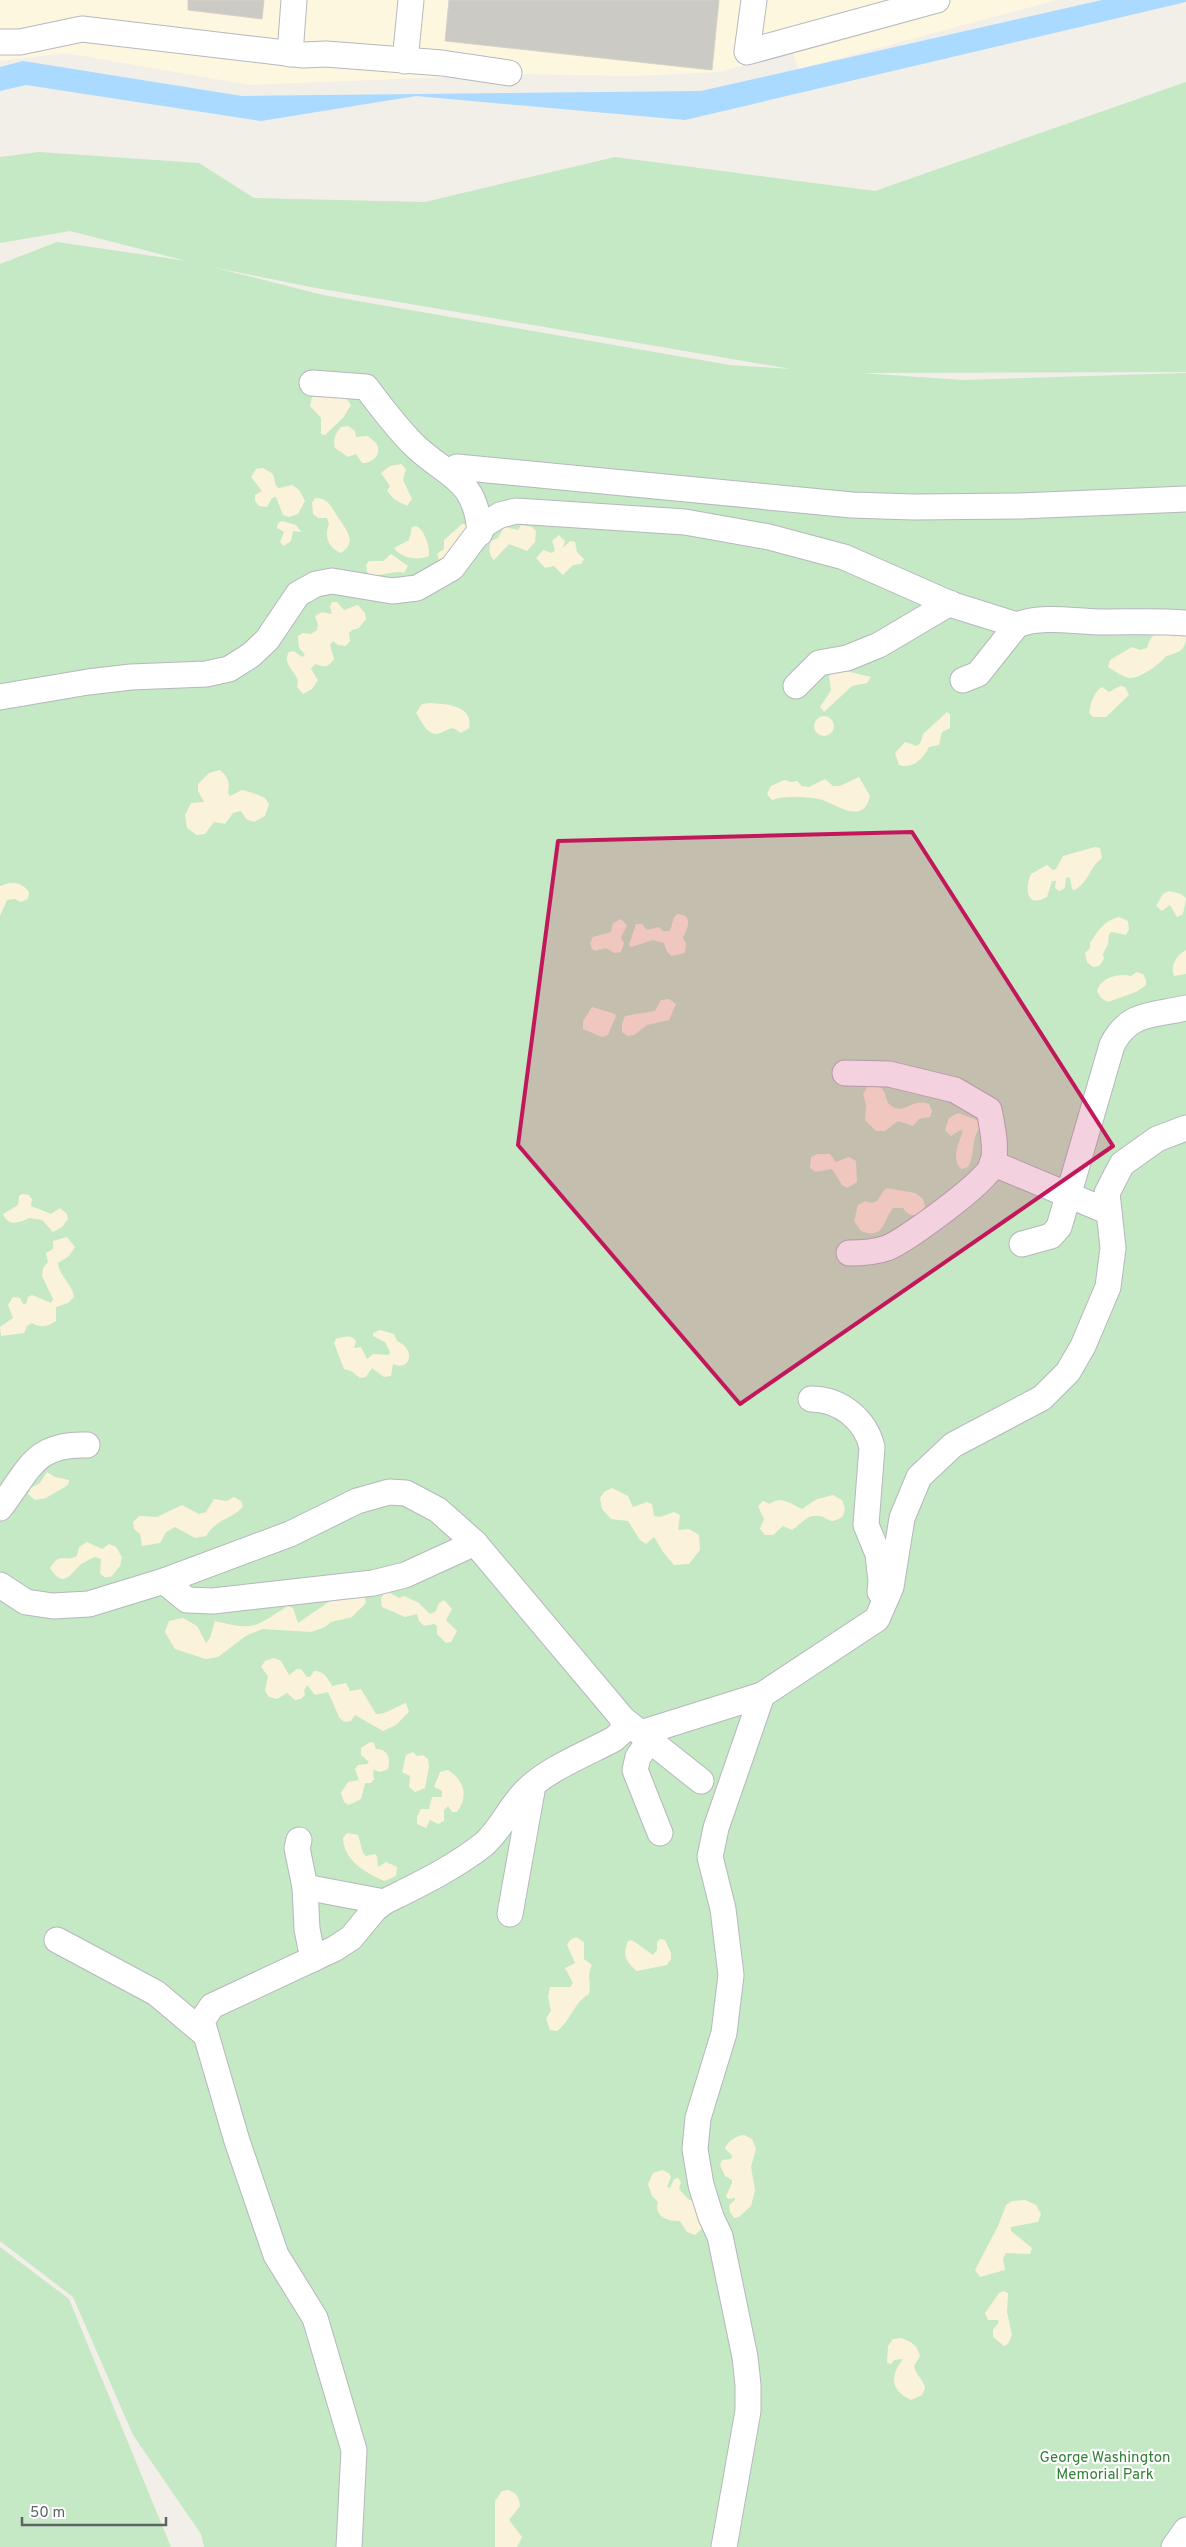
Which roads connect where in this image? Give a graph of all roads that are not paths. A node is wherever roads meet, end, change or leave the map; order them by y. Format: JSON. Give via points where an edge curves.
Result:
{"nodes":[{"id":1,"x":294,"y":0,"type":"edge"},
{"id":2,"x":411,"y":0,"type":"edge"},
{"id":3,"x":754,"y":0,"type":"edge"},
{"id":4,"x":937,"y":0,"type":"edge"},
{"id":5,"x":0,"y":42,"type":"edge"},
{"id":6,"x":290,"y":54,"type":"junction"},
{"id":7,"x":406,"y":61,"type":"junction"},
{"id":8,"x":509,"y":73,"type":"dead end"},
{"id":9,"x":312,"y":384,"type":"dead end"},
{"id":10,"x":449,"y":470,"type":"junction"},
{"id":11,"x":1186,"y":499,"type":"edge"},
{"id":12,"x":480,"y":532,"type":"junction"},
{"id":13,"x":950,"y":603,"type":"junction"},
{"id":14,"x":1186,"y":623,"type":"edge"},
{"id":15,"x":1017,"y":625,"type":"junction"},
{"id":16,"x":963,"y":680,"type":"dead end"},
{"id":17,"x":796,"y":686,"type":"dead end"},
{"id":18,"x":0,"y":697,"type":"edge"},
{"id":19,"x":1186,"y":1008,"type":"edge"},
{"id":20,"x":845,"y":1073,"type":"dead end"},
{"id":21,"x":1186,"y":1128,"type":"edge"},
{"id":22,"x":992,"y":1163,"type":"junction"},
{"id":23,"x":1069,"y":1195,"type":"junction"},
{"id":24,"x":1109,"y":1212,"type":"junction"},
{"id":25,"x":1022,"y":1244,"type":"dead end"},
{"id":26,"x":849,"y":1253,"type":"dead end"},
{"id":27,"x":811,"y":1399,"type":"dead end"},
{"id":28,"x":87,"y":1445,"type":"dead end"},
{"id":29,"x":0,"y":1508,"type":"edge"},
{"id":30,"x":475,"y":1544,"type":"junction"},
{"id":31,"x":164,"y":1581,"type":"junction"},
{"id":32,"x":0,"y":1585,"type":"edge"},
{"id":33,"x":877,"y":1620,"type":"junction"},
{"id":34,"x":762,"y":1695,"type":"junction"},
{"id":35,"x":638,"y":1731,"type":"junction"},
{"id":36,"x":701,"y":1781,"type":"dead end"},
{"id":37,"x":533,"y":1784,"type":"junction"},
{"id":38,"x":660,"y":1833,"type":"dead end"},
{"id":39,"x":299,"y":1840,"type":"dead end"},
{"id":40,"x":306,"y":1887,"type":"junction"},
{"id":41,"x":384,"y":1902,"type":"junction"},
{"id":42,"x":510,"y":1914,"type":"dead end"},
{"id":43,"x":56,"y":1940,"type":"dead end"},
{"id":44,"x":312,"y":1959,"type":"junction"},
{"id":45,"x":206,"y":2035,"type":"junction"},
{"id":46,"x":1186,"y":2530,"type":"edge"},
{"id":47,"x":349,"y":2547,"type":"edge"},
{"id":48,"x":724,"y":2547,"type":"edge"},
{"id":49,"x":1174,"y":2547,"type":"edge"}],
"edges":[{"from":1,"to":6,"type":"lane"},
{"from":2,"to":7,"type":"lane"},
{"from":3,"to":4,"type":"lane","via":[[748,52]]},
{"from":5,"to":6,"type":"lane","via":[[20,42],[82,29]]},
{"from":6,"to":7,"type":"lane"},
{"from":7,"to":8,"type":"lane"},
{"from":9,"to":10,"type":"lane","via":[[366,387],[413,445]]},
{"from":10,"to":11,"type":"lane","via":[[457,468],[861,505],[1011,506]]},
{"from":10,"to":12,"type":"lane","via":[[471,497],[479,518]]},
{"from":12,"to":13,"type":"lane","via":[[485,524],[500,515],[516,511],[685,522],[769,537],[844,557]]},
{"from":12,"to":18,"type":"lane","via":[[452,568],[417,588],[392,591],[332,581],[316,584],[298,594],[267,640],[229,669],[206,674],[114,679]]},
{"from":13,"to":15,"type":"lane"},
{"from":13,"to":17,"type":"lane","via":[[879,645],[847,658],[818,663]]},
{"from":14,"to":15,"type":"lane","via":[[1058,621]]},
{"from":15,"to":16,"type":"lane","via":[[978,674]]},
{"from":19,"to":23,"type":"lane","via":[[1135,1019],[1120,1029],[1112,1045]]},
{"from":20,"to":22,"type":"lane","via":[[889,1074],[955,1090],[989,1110],[994,1134]]},
{"from":21,"to":24,"type":"lane","via":[[1157,1139],[1122,1164],[1107,1193]]},
{"from":22,"to":23,"type":"lane"},
{"from":22,"to":26,"type":"lane","via":[[977,1184],[920,1228],[887,1248]]},
{"from":23,"to":24,"type":"lane"},
{"from":23,"to":25,"type":"lane","via":[[1059,1227],[1052,1236]]},
{"from":24,"to":33,"type":"lane","via":[[1112,1248],[1108,1287],[1083,1346],[1068,1372],[1042,1398],[953,1445],[919,1476],[902,1518],[892,1588]]},
{"from":27,"to":33,"type":"lane","via":[[837,1403],[869,1435],[872,1447],[866,1525],[878,1554],[881,1581]]},
{"from":28,"to":29,"type":"lane","via":[[66,1444],[47,1450],[32,1463]]},
{"from":30,"to":31,"type":"lane","via":[[405,1575],[373,1583],[213,1601],[188,1600]]},
{"from":30,"to":31,"type":"lane","via":[[438,1510],[406,1493],[389,1492],[357,1501],[290,1534]]},
{"from":30,"to":35,"type":"lane"},
{"from":31,"to":32,"type":"lane","via":[[89,1604],[52,1606],[26,1602]]},
{"from":33,"to":34,"type":"lane"},
{"from":34,"to":35,"type":"lane"},
{"from":34,"to":48,"type":"lane","via":[[716,1828],[710,1857],[723,1909],[731,1975],[724,2033],[698,2118],[695,2149],[701,2185],[720,2236],[748,2385],[748,2411]]},
{"from":35,"to":36,"type":"lane"},
{"from":35,"to":37,"type":"lane","via":[[623,1731]]},
{"from":35,"to":38,"type":"lane","via":[[635,1770]]},
{"from":37,"to":41,"type":"lane","via":[[485,1843],[457,1864]]},
{"from":37,"to":42,"type":"lane"},
{"from":39,"to":40,"type":"lane","via":[[297,1848]]},
{"from":40,"to":41,"type":"lane"},
{"from":40,"to":44,"type":"lane","via":[[305,1914]]},
{"from":41,"to":44,"type":"lane","via":[[351,1938]]},
{"from":43,"to":45,"type":"lane","via":[[156,1993]]},
{"from":44,"to":45,"type":"lane","via":[[212,2006],[202,2021]]},
{"from":45,"to":47,"type":"lane","via":[[237,2141],[276,2255],[315,2318],[354,2450]]},
{"from":46,"to":49,"type":"lane"}]}
